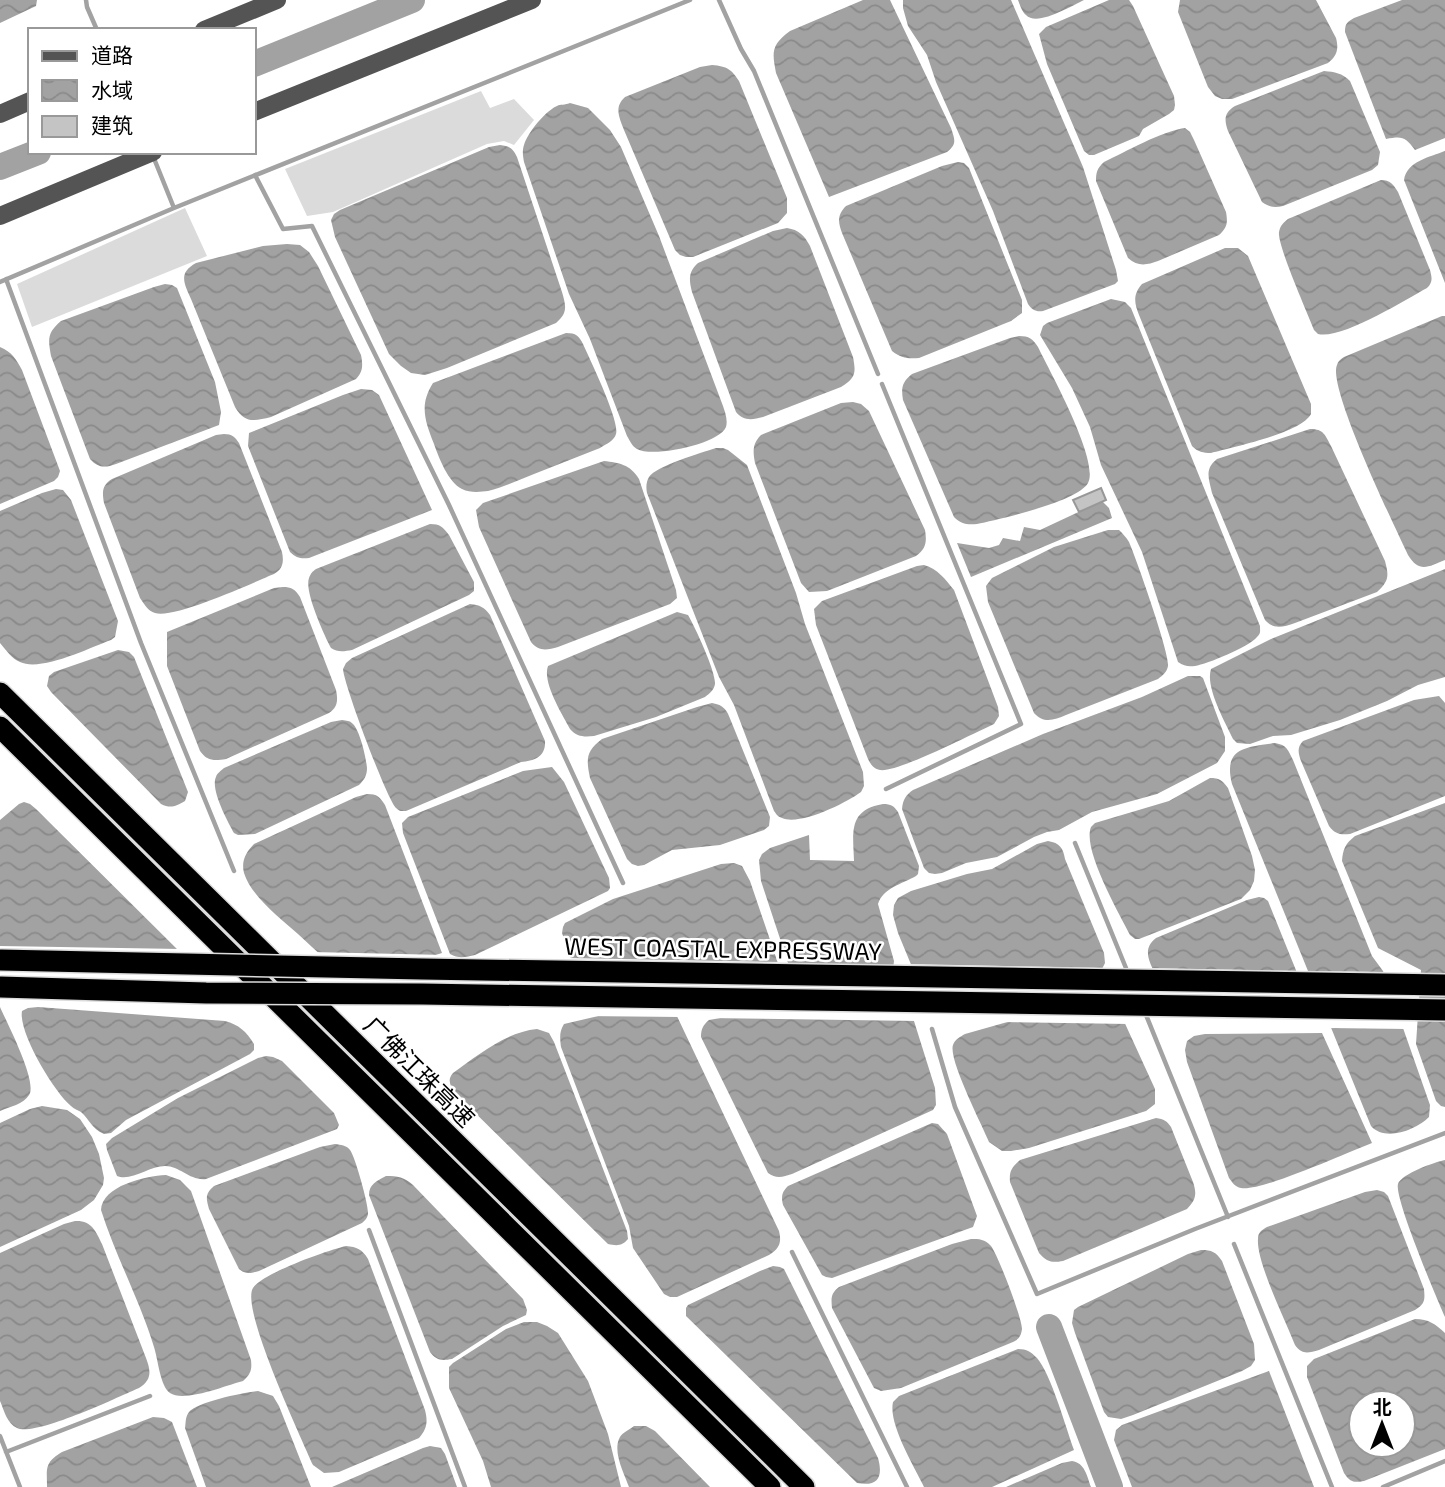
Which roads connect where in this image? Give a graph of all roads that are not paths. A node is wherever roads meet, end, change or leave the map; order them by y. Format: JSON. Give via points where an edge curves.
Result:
{"nodes":[{"id":1,"x":277,"y":0,"type":"edge"},
{"id":2,"x":532,"y":0,"type":"edge"},
{"id":3,"x":209,"y":28,"type":"edge"},
{"id":4,"x":28,"y":103,"type":"edge"},
{"id":5,"x":256,"y":111,"type":"edge"},
{"id":6,"x":0,"y":114,"type":"edge"},
{"id":7,"x":148,"y":154,"type":"edge"},
{"id":8,"x":0,"y":216,"type":"edge"},
{"id":9,"x":0,"y":693,"type":"edge"},
{"id":10,"x":0,"y":727,"type":"edge"},
{"id":11,"x":0,"y":960,"type":"edge"},
{"id":12,"x":1445,"y":985,"type":"edge"},
{"id":13,"x":0,"y":988,"type":"edge"},
{"id":14,"x":1445,"y":1010,"type":"edge"},
{"id":15,"x":771,"y":1487,"type":"edge"},
{"id":16,"x":804,"y":1487,"type":"edge"}],
"edges":[{"from":1,"to":3,"type":"street"},
{"from":2,"to":5,"type":"street"},
{"from":4,"to":6,"type":"street"},
{"from":7,"to":8,"type":"street"},
{"from":9,"to":16,"type":"highway","name":"广佛江珠高速"},
{"from":10,"to":15,"type":"highway","name":"广佛江珠高速"},
{"from":11,"to":12,"type":"highway","name":"WEST COASTAL EXPRESSWAY","bridge":true},
{"from":13,"to":14,"type":"highway","name":"WEST COASTAL EXPRESSWAY","bridge":true}]}
